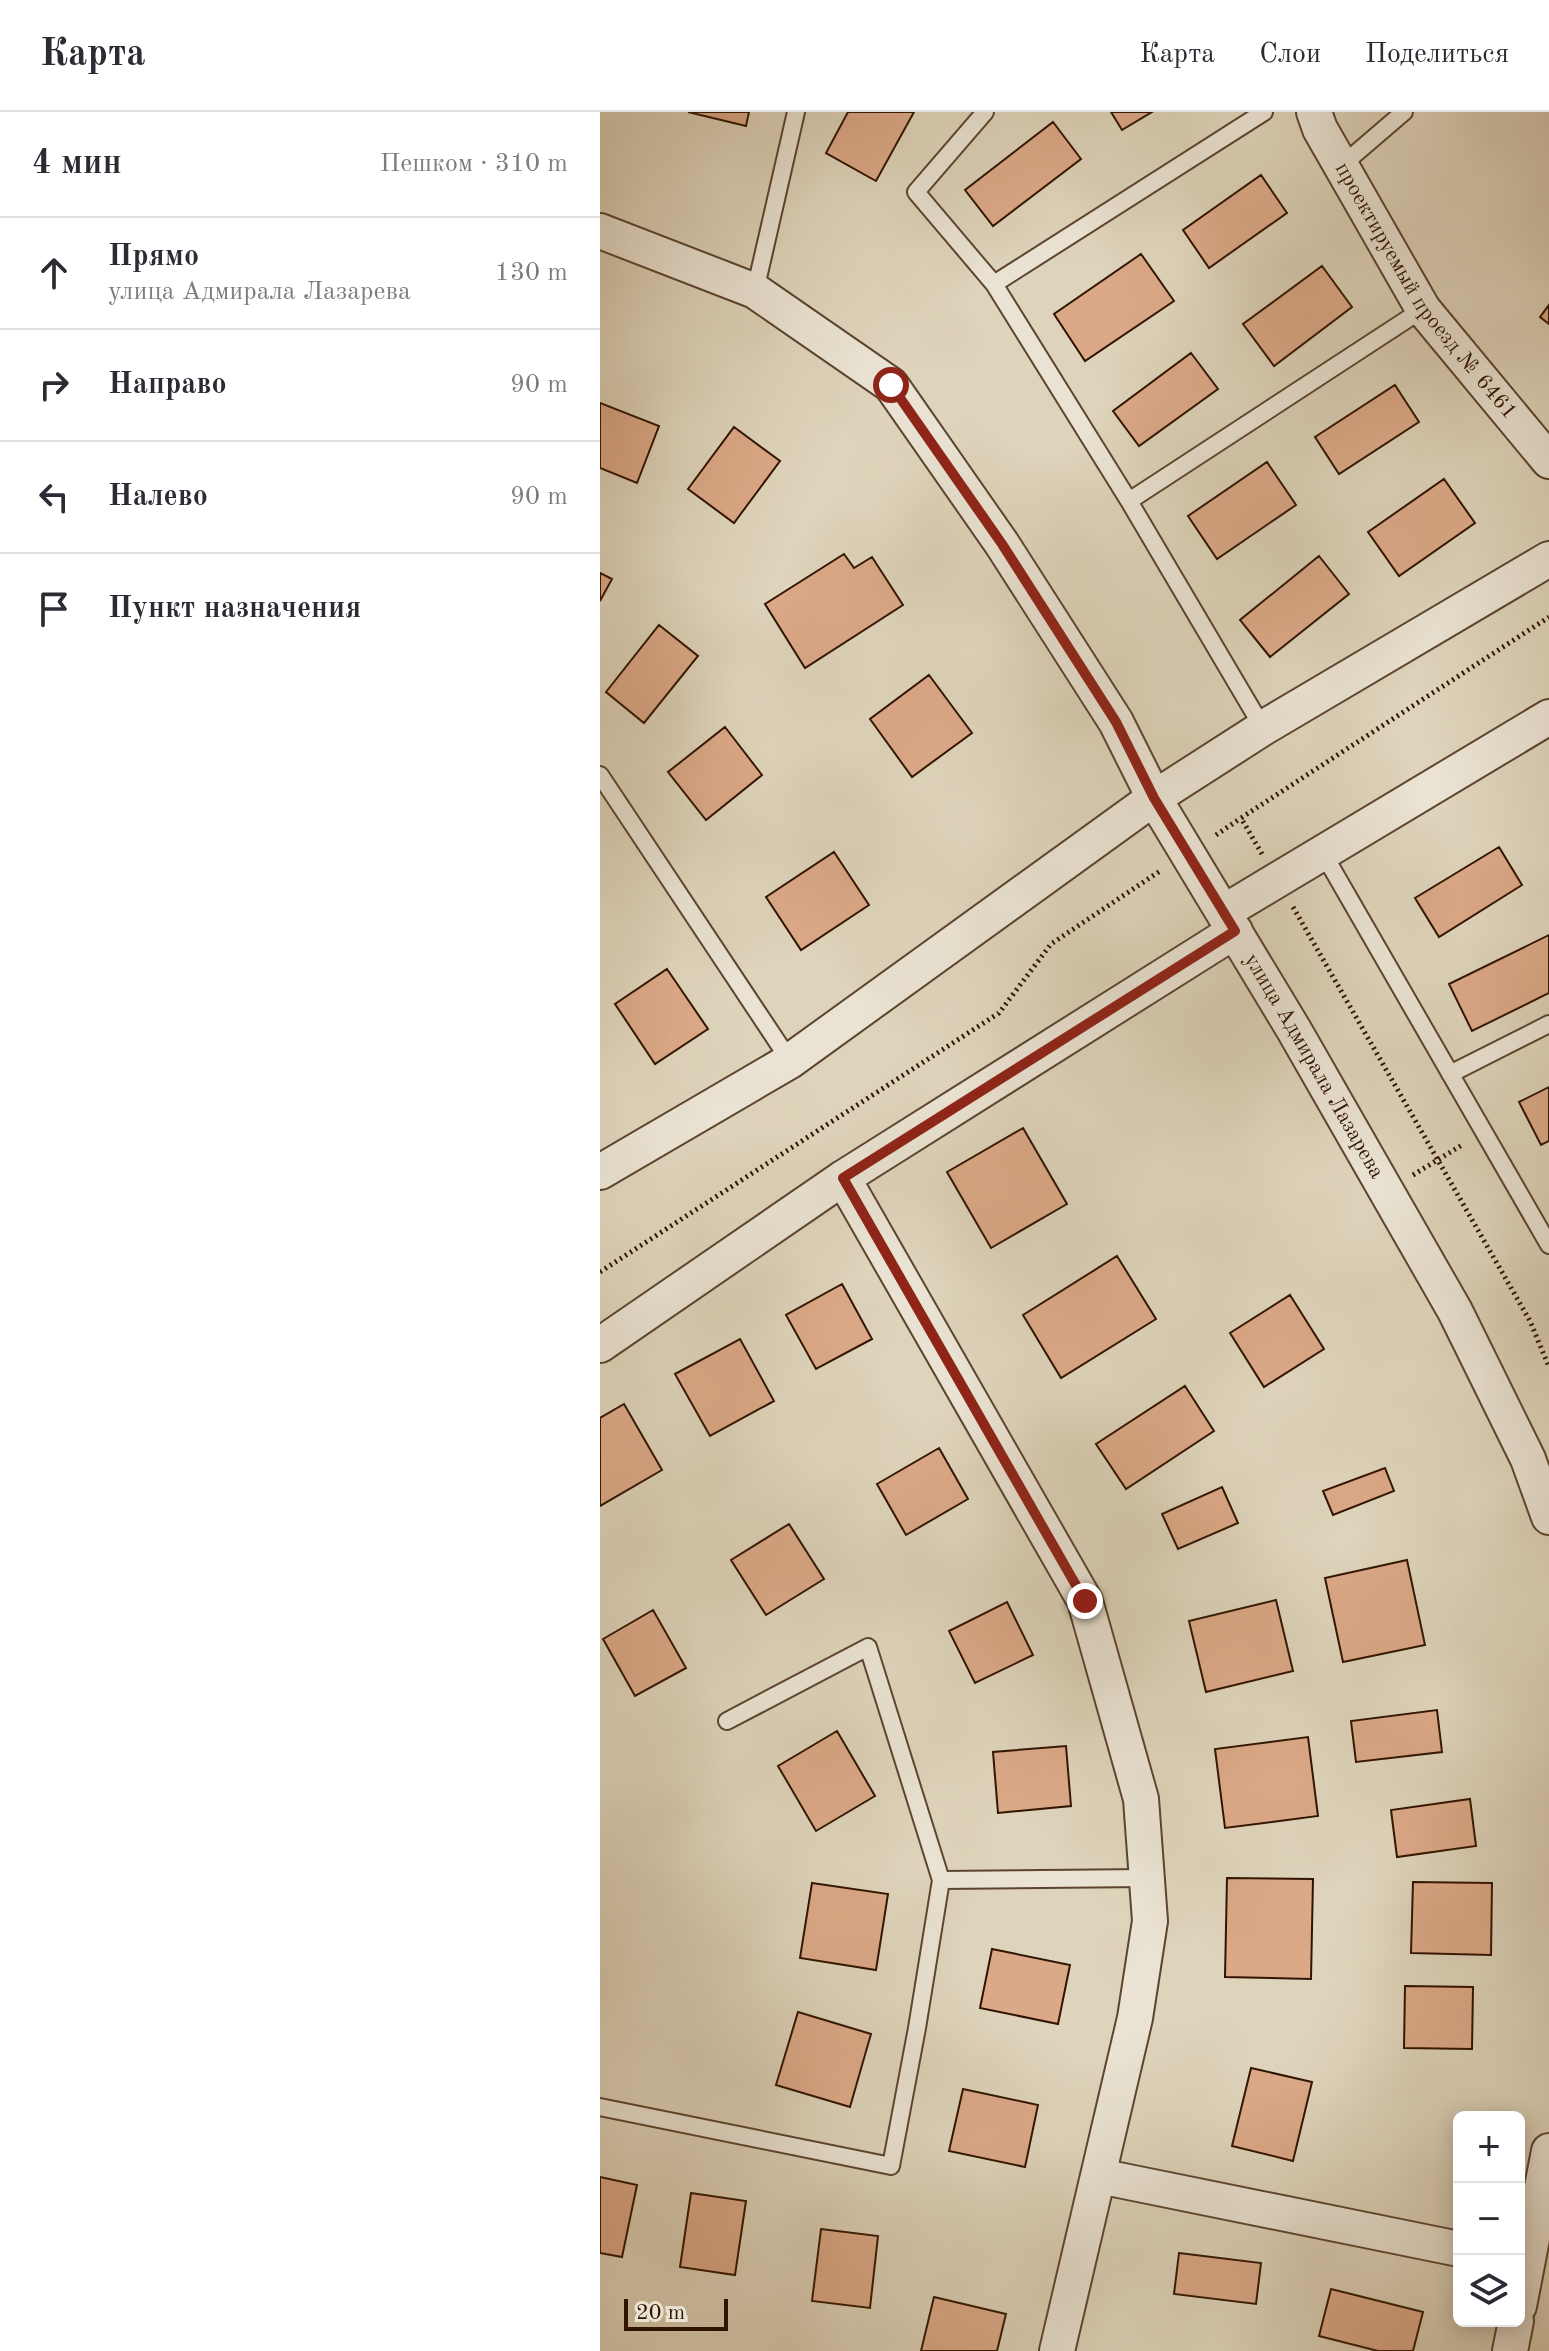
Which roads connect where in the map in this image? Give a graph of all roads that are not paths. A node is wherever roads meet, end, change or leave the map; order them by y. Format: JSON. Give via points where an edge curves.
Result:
{"nodes":[{"id":1,"x":796,"y":112,"type":"edge"},
{"id":2,"x":985,"y":112,"type":"edge"},
{"id":3,"x":1264,"y":112,"type":"edge"},
{"id":4,"x":1314,"y":112,"type":"edge"},
{"id":5,"x":1404,"y":112,"type":"edge"},
{"id":6,"x":1341,"y":166,"type":"junction"},
{"id":7,"x":600,"y":231,"type":"edge"},
{"id":8,"x":994,"y":284,"type":"junction"},
{"id":9,"x":755,"y":291,"type":"junction"},
{"id":10,"x":1423,"y":309,"type":"junction"},
{"id":11,"x":1549,"y":461,"type":"edge"},
{"id":12,"x":1129,"y":501,"type":"junction"},
{"id":13,"x":1549,"y":559,"type":"edge"},
{"id":14,"x":1549,"y":717,"type":"edge"},
{"id":15,"x":1263,"y":728,"type":"junction"},
{"id":16,"x":600,"y":775,"type":"edge"},
{"id":17,"x":1154,"y":798,"type":"junction"},
{"id":18,"x":1323,"y":853,"type":"junction"},
{"id":19,"x":1229,"y":922,"type":"junction"},
{"id":20,"x":1549,"y":1024,"type":"edge"},
{"id":21,"x":790,"y":1061,"type":"junction"},
{"id":22,"x":1450,"y":1074,"type":"junction"},
{"id":23,"x":600,"y":1172,"type":"edge"},
{"id":24,"x":843,"y":1178,"type":"junction"},
{"id":25,"x":1549,"y":1245,"type":"edge"},
{"id":26,"x":600,"y":1345,"type":"edge"},
{"id":27,"x":1549,"y":1517,"type":"edge"},
{"id":28,"x":727,"y":1721,"type":"dead end"},
{"id":29,"x":1147,"y":1878,"type":"junction"},
{"id":30,"x":941,"y":1880,"type":"junction"},
{"id":31,"x":600,"y":2107,"type":"edge"},
{"id":32,"x":1549,"y":2151,"type":"edge"},
{"id":33,"x":1099,"y":2176,"type":"junction"},
{"id":34,"x":1453,"y":2248,"type":"edge"},
{"id":35,"x":1525,"y":2255,"type":"edge"},
{"id":36,"x":1515,"y":2327,"type":"edge"},
{"id":37,"x":1057,"y":2351,"type":"edge"},
{"id":38,"x":1510,"y":2351,"type":"edge"}],
"edges":[{"from":1,"to":9,"type":"lane"},
{"from":2,"to":8,"type":"lane","via":[[916,192]]},
{"from":3,"to":8,"type":"lane"},
{"from":4,"to":6,"type":"street","name":"проектируемый проезд № 6461"},
{"from":5,"to":6,"type":"lane"},
{"from":6,"to":10,"type":"street","name":"проектируемый проезд № 6461"},
{"from":7,"to":9,"type":"street","name":"улица Адмирала Лазарева"},
{"from":8,"to":12,"type":"lane"},
{"from":9,"to":17,"type":"street","name":"улица Адмирала Лазарева","via":[[891,385],[1002,544],[1116,722]]},
{"from":10,"to":11,"type":"street","name":"проектируемый проезд № 6461"},
{"from":10,"to":12,"type":"lane"},
{"from":12,"to":15,"type":"lane"},
{"from":13,"to":15,"type":"street"},
{"from":14,"to":18,"type":"street"},
{"from":15,"to":17,"type":"street"},
{"from":16,"to":21,"type":"lane"},
{"from":17,"to":19,"type":"street","name":"улица Адмирала Лазарева"},
{"from":17,"to":21,"type":"street"},
{"from":18,"to":19,"type":"street"},
{"from":18,"to":22,"type":"lane"},
{"from":19,"to":24,"type":"street"},
{"from":19,"to":27,"type":"street","name":"улица Адмирала Лазарева","via":[[1462,1325],[1528,1459]]},
{"from":20,"to":22,"type":"lane"},
{"from":21,"to":23,"type":"street"},
{"from":22,"to":25,"type":"lane"},
{"from":24,"to":26,"type":"street"},
{"from":24,"to":29,"type":"street","via":[[1085,1601],[1141,1799]]},
{"from":28,"to":30,"type":"lane","via":[[868,1647]]},
{"from":29,"to":30,"type":"lane"},
{"from":29,"to":33,"type":"street","via":[[1150,1921],[1135,2018]]},
{"from":30,"to":31,"type":"lane","via":[[891,2166]]},
{"from":32,"to":35,"type":"street"},
{"from":33,"to":34,"type":"street"},
{"from":33,"to":37,"type":"street"},
{"from":36,"to":38,"type":"street"}]}
